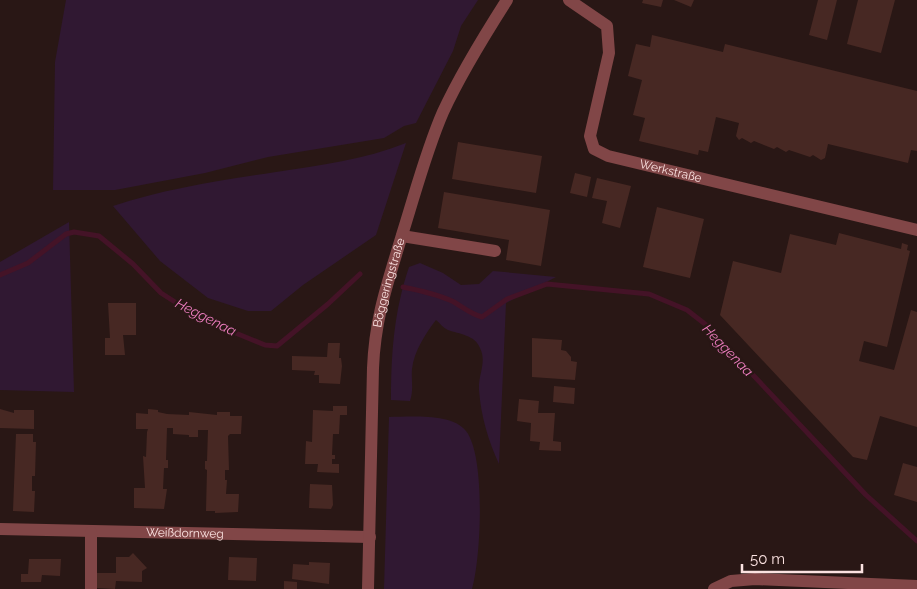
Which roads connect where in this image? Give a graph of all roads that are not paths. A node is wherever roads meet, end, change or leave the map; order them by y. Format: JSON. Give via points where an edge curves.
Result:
{"nodes":[{"id":1,"x":507,"y":0,"type":"edge"},
{"id":2,"x":569,"y":0,"type":"edge"},
{"id":3,"x":917,"y":230,"type":"edge"},
{"id":4,"x":402,"y":236,"type":"junction"},
{"id":5,"x":494,"y":251,"type":"dead end"},
{"id":6,"x":0,"y":529,"type":"edge"},
{"id":7,"x":91,"y":532,"type":"junction"},
{"id":8,"x":370,"y":537,"type":"junction"},
{"id":9,"x":917,"y":586,"type":"edge"},
{"id":10,"x":91,"y":589,"type":"edge"},
{"id":11,"x":368,"y":589,"type":"edge"},
{"id":12,"x":714,"y":589,"type":"edge"}],
"edges":[{"from":1,"to":4,"type":"street","name":"Böggeringstraße","via":[[471,57],[443,113]]},
{"from":2,"to":3,"type":"street","name":"Werkstraße","via":[[607,26],[609,53],[590,136],[594,149],[608,156]]},
{"from":4,"to":5,"type":"street"},
{"from":4,"to":8,"type":"street","name":"Böggeringstraße","via":[[375,334]]},
{"from":6,"to":7,"type":"street","name":"Weißdornweg"},
{"from":7,"to":8,"type":"street","name":"Weißdornweg"},
{"from":7,"to":10,"type":"street"},
{"from":8,"to":11,"type":"street","name":"Böggeringstraße"},
{"from":9,"to":12,"type":"street","via":[[755,579],[731,581]]}]}
